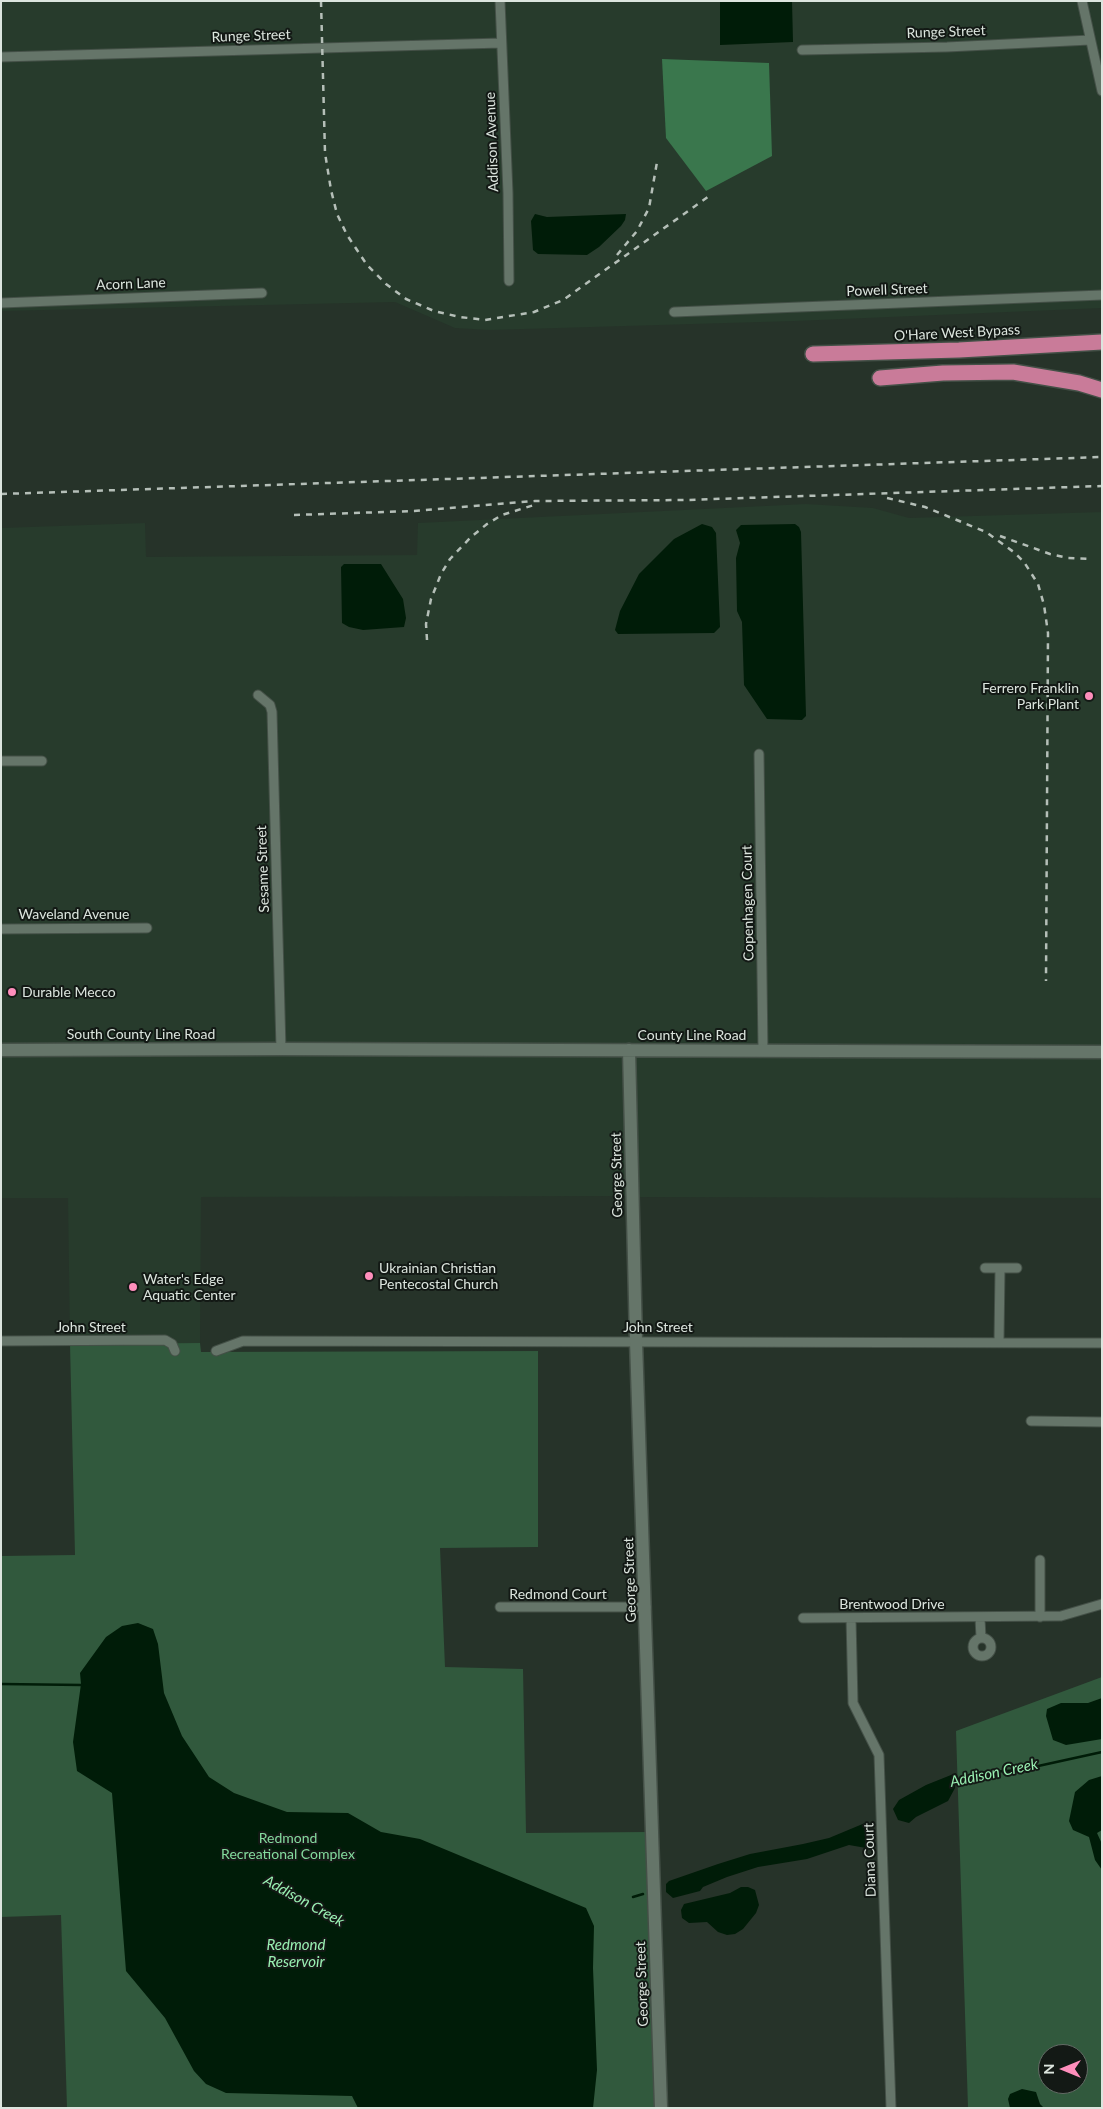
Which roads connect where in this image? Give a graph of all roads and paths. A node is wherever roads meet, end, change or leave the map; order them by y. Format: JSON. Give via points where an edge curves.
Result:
{"nodes":[{"id":1,"x":500,"y":1,"type":"edge"},
{"id":2,"x":1082,"y":1,"type":"edge"},
{"id":3,"x":1090,"y":40,"type":"junction"},
{"id":4,"x":501,"y":43,"type":"junction"},
{"id":5,"x":802,"y":50,"type":"dead end"},
{"id":6,"x":1,"y":57,"type":"edge"},
{"id":7,"x":1102,"y":90,"type":"edge"},
{"id":8,"x":509,"y":281,"type":"dead end"},
{"id":9,"x":262,"y":293,"type":"dead end"},
{"id":10,"x":1102,"y":295,"type":"edge"},
{"id":11,"x":1,"y":303,"type":"edge"},
{"id":12,"x":674,"y":312,"type":"dead end"},
{"id":13,"x":1102,"y":342,"type":"edge"},
{"id":14,"x":813,"y":354,"type":"dead end"},
{"id":15,"x":880,"y":378,"type":"dead end"},
{"id":16,"x":1102,"y":390,"type":"edge"},
{"id":17,"x":258,"y":695,"type":"dead end"},
{"id":18,"x":759,"y":754,"type":"dead end"},
{"id":19,"x":1,"y":761,"type":"edge"},
{"id":20,"x":42,"y":761,"type":"dead end"},
{"id":21,"x":146,"y":928,"type":"dead end"},
{"id":22,"x":1,"y":929,"type":"edge"},
{"id":23,"x":281,"y":1049,"type":"junction"},
{"id":24,"x":1,"y":1050,"type":"edge"},
{"id":25,"x":629,"y":1050,"type":"junction"},
{"id":26,"x":764,"y":1051,"type":"junction"},
{"id":27,"x":1102,"y":1052,"type":"edge"},
{"id":28,"x":985,"y":1268,"type":"dead end"},
{"id":29,"x":1000,"y":1268,"type":"junction"},
{"id":30,"x":1017,"y":1268,"type":"dead end"},
{"id":31,"x":1,"y":1341,"type":"edge"},
{"id":32,"x":636,"y":1341,"type":"junction"},
{"id":33,"x":999,"y":1341,"type":"junction"},
{"id":34,"x":1102,"y":1342,"type":"edge"},
{"id":35,"x":175,"y":1351,"type":"dead end"},
{"id":36,"x":216,"y":1351,"type":"dead end"},
{"id":37,"x":1031,"y":1421,"type":"dead end"},
{"id":38,"x":1102,"y":1422,"type":"edge"},
{"id":39,"x":1040,"y":1560,"type":"dead end"},
{"id":40,"x":1102,"y":1604,"type":"edge"},
{"id":41,"x":500,"y":1607,"type":"dead end"},
{"id":42,"x":646,"y":1607,"type":"junction"},
{"id":43,"x":1040,"y":1617,"type":"junction"},
{"id":44,"x":803,"y":1618,"type":"dead end"},
{"id":45,"x":851,"y":1618,"type":"junction"},
{"id":46,"x":980,"y":1618,"type":"junction"},
{"id":47,"x":981,"y":1638,"type":"dead end"},
{"id":48,"x":661,"y":2108,"type":"edge"},
{"id":49,"x":891,"y":2108,"type":"edge"}],
"edges":[{"from":1,"to":4,"type":"street","name":"Addison Avenue"},
{"from":2,"to":3,"type":"street"},
{"from":3,"to":5,"type":"street","name":"Runge Street"},
{"from":3,"to":7,"type":"street"},
{"from":4,"to":6,"type":"street","name":"Runge Street"},
{"from":4,"to":8,"type":"street","name":"Addison Avenue"},
{"from":9,"to":11,"type":"street","name":"Acorn Lane"},
{"from":10,"to":12,"type":"street","name":"Powell Street"},
{"from":13,"to":14,"type":"highway","name":"O'Hare West Bypass"},
{"from":15,"to":16,"type":"highway","via":[[1013,372]]},
{"from":17,"to":23,"type":"street","name":"Sesame Street","via":[[270,705],[272,712]]},
{"from":18,"to":26,"type":"street","name":"Copenhagen Court"},
{"from":19,"to":20,"type":"street"},
{"from":21,"to":22,"type":"street","name":"Waveland Avenue"},
{"from":23,"to":24,"type":"street","name":"South County Line Road"},
{"from":23,"to":25,"type":"street","name":"County Line Road"},
{"from":25,"to":26,"type":"street","name":"County Line Road"},
{"from":25,"to":32,"type":"street","name":"George Street"},
{"from":26,"to":27,"type":"street","name":"County Line Road"},
{"from":28,"to":29,"type":"street"},
{"from":29,"to":30,"type":"street"},
{"from":29,"to":33,"type":"street"},
{"from":31,"to":35,"type":"street","name":"John Street","via":[[165,1340]]},
{"from":32,"to":33,"type":"street","name":"John Street"},
{"from":32,"to":36,"type":"street","name":"John Street","via":[[243,1341]]},
{"from":32,"to":42,"type":"street","name":"George Street"},
{"from":33,"to":34,"type":"street","name":"John Street"},
{"from":37,"to":38,"type":"street"},
{"from":39,"to":43,"type":"street"},
{"from":40,"to":43,"type":"street","name":"Brentwood Drive","via":[[1061,1616]]},
{"from":41,"to":42,"type":"street","name":"Redmond Court"},
{"from":42,"to":48,"type":"street","name":"George Street"},
{"from":43,"to":46,"type":"street","name":"Brentwood Drive"},
{"from":44,"to":45,"type":"street","name":"Brentwood Drive"},
{"from":45,"to":46,"type":"street","name":"Brentwood Drive"},
{"from":45,"to":49,"type":"street","name":"Diana Court","via":[[852,1703],[879,1755]]},
{"from":46,"to":47,"type":"street"}]}
